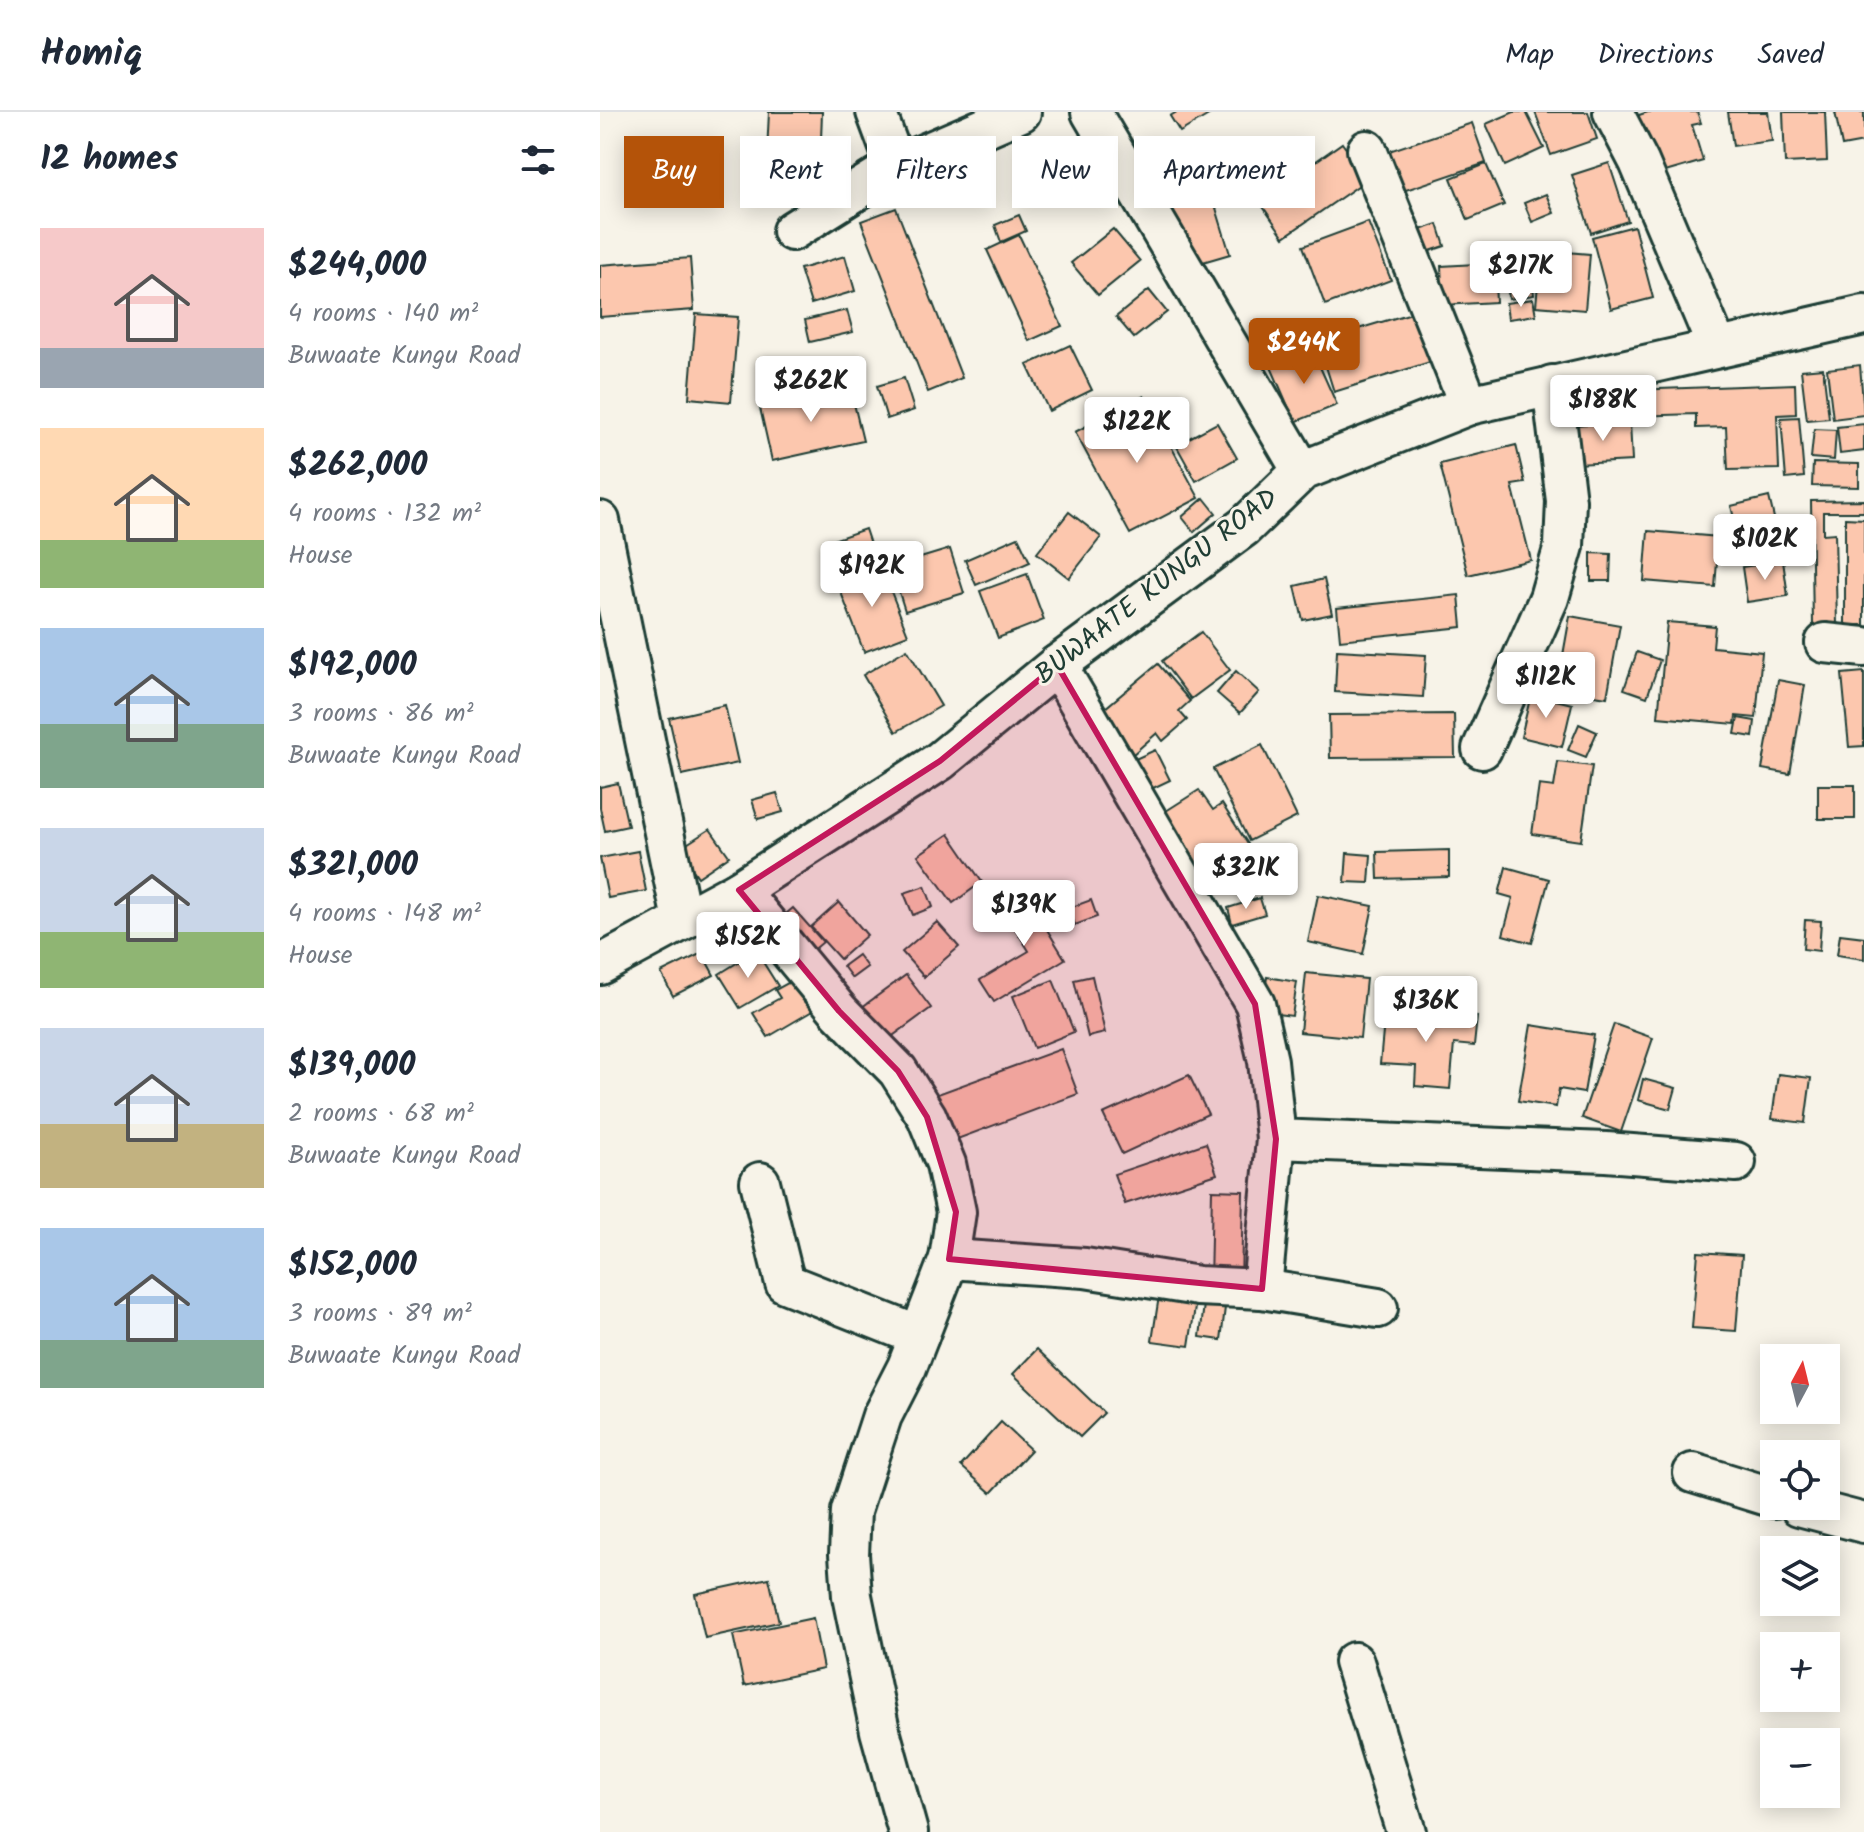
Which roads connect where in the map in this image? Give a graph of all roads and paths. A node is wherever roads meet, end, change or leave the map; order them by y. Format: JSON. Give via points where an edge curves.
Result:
{"nodes":[{"id":1,"x":876,"y":112,"type":"edge"},
{"id":2,"x":1021,"y":112,"type":"edge"},
{"id":3,"x":1091,"y":112,"type":"edge"},
{"id":4,"x":1619,"y":115,"type":"edge"},
{"id":5,"x":885,"y":136,"type":"edge"},
{"id":6,"x":965,"y":136,"type":"edge"},
{"id":7,"x":1367,"y":150,"type":"dead end"},
{"id":8,"x":867,"y":184,"type":"edge"},
{"id":9,"x":792,"y":231,"type":"dead end"},
{"id":10,"x":1864,"y":315,"type":"edge"},
{"id":11,"x":1717,"y":347,"type":"junction"},
{"id":12,"x":1552,"y":385,"type":"junction"},
{"id":13,"x":1469,"y":405,"type":"junction"},
{"id":14,"x":1302,"y":471,"type":"junction"},
{"id":15,"x":600,"y":521,"type":"edge"},
{"id":16,"x":1825,"y":643,"type":"dead end"},
{"id":17,"x":1864,"y":647,"type":"edge"},
{"id":18,"x":1057,"y":665,"type":"junction"},
{"id":19,"x":1482,"y":749,"type":"dead end"},
{"id":20,"x":739,"y":890,"type":"junction"},
{"id":21,"x":682,"y":920,"type":"junction"},
{"id":22,"x":600,"y":965,"type":"edge"},
{"id":23,"x":1276,"y":1139,"type":"junction"},
{"id":24,"x":1736,"y":1162,"type":"dead end"},
{"id":25,"x":760,"y":1182,"type":"dead end"},
{"id":26,"x":949,"y":1259,"type":"junction"},
{"id":27,"x":1262,"y":1289,"type":"junction"},
{"id":28,"x":1378,"y":1308,"type":"dead end"},
{"id":29,"x":919,"y":1336,"type":"junction"},
{"id":30,"x":1693,"y":1473,"type":"dead end"},
{"id":31,"x":1760,"y":1494,"type":"edge"},
{"id":32,"x":1840,"y":1517,"type":"edge"},
{"id":33,"x":1864,"y":1523,"type":"edge"},
{"id":34,"x":1354,"y":1662,"type":"dead end"},
{"id":35,"x":908,"y":1832,"type":"edge"},
{"id":36,"x":1406,"y":1832,"type":"edge"}],
"edges":[{"from":1,"to":5,"type":"street"},
{"from":2,"to":6,"type":"street"},
{"from":3,"to":14,"type":"street"},
{"from":4,"to":11,"type":"street"},
{"from":7,"to":13,"type":"street"},
{"from":8,"to":9,"type":"street"},
{"from":10,"to":11,"type":"street","name":"BUWAATE KUNGU ROAD"},
{"from":11,"to":12,"type":"street","name":"BUWAATE KUNGU ROAD"},
{"from":12,"to":13,"type":"street","name":"BUWAATE KUNGU ROAD"},
{"from":12,"to":19,"type":"street","via":[[1566,501],[1564,546],[1549,598]]},
{"from":13,"to":14,"type":"street","name":"BUWAATE KUNGU ROAD"},
{"from":14,"to":18,"type":"street","name":"BUWAATE KUNGU ROAD","via":[[1244,527]]},
{"from":15,"to":21,"type":"street"},
{"from":16,"to":17,"type":"street"},
{"from":18,"to":20,"type":"street","name":"BUWAATE KUNGU ROAD","via":[[940,761]]},
{"from":18,"to":23,"type":"street","via":[[1255,1004],[1268,1061]]},
{"from":20,"to":21,"type":"street","name":"BUWAATE KUNGU ROAD"},
{"from":20,"to":26,"type":"street","via":[[839,1011],[898,1071],[927,1117],[946,1164],[956,1212]]},
{"from":21,"to":22,"type":"street","name":"BUWAATE KUNGU ROAD"},
{"from":23,"to":24,"type":"street"},
{"from":23,"to":27,"type":"street"},
{"from":25,"to":29,"type":"street","via":[[785,1283]]},
{"from":26,"to":27,"type":"street","via":[[1085,1268],[1198,1286]]},
{"from":26,"to":29,"type":"street"},
{"from":27,"to":28,"type":"street"},
{"from":29,"to":35,"type":"street","via":[[882,1416],[851,1511],[849,1554],[852,1596],[877,1716]]},
{"from":30,"to":31,"type":"street"},
{"from":32,"to":33,"type":"street"},
{"from":34,"to":36,"type":"street"}]}
